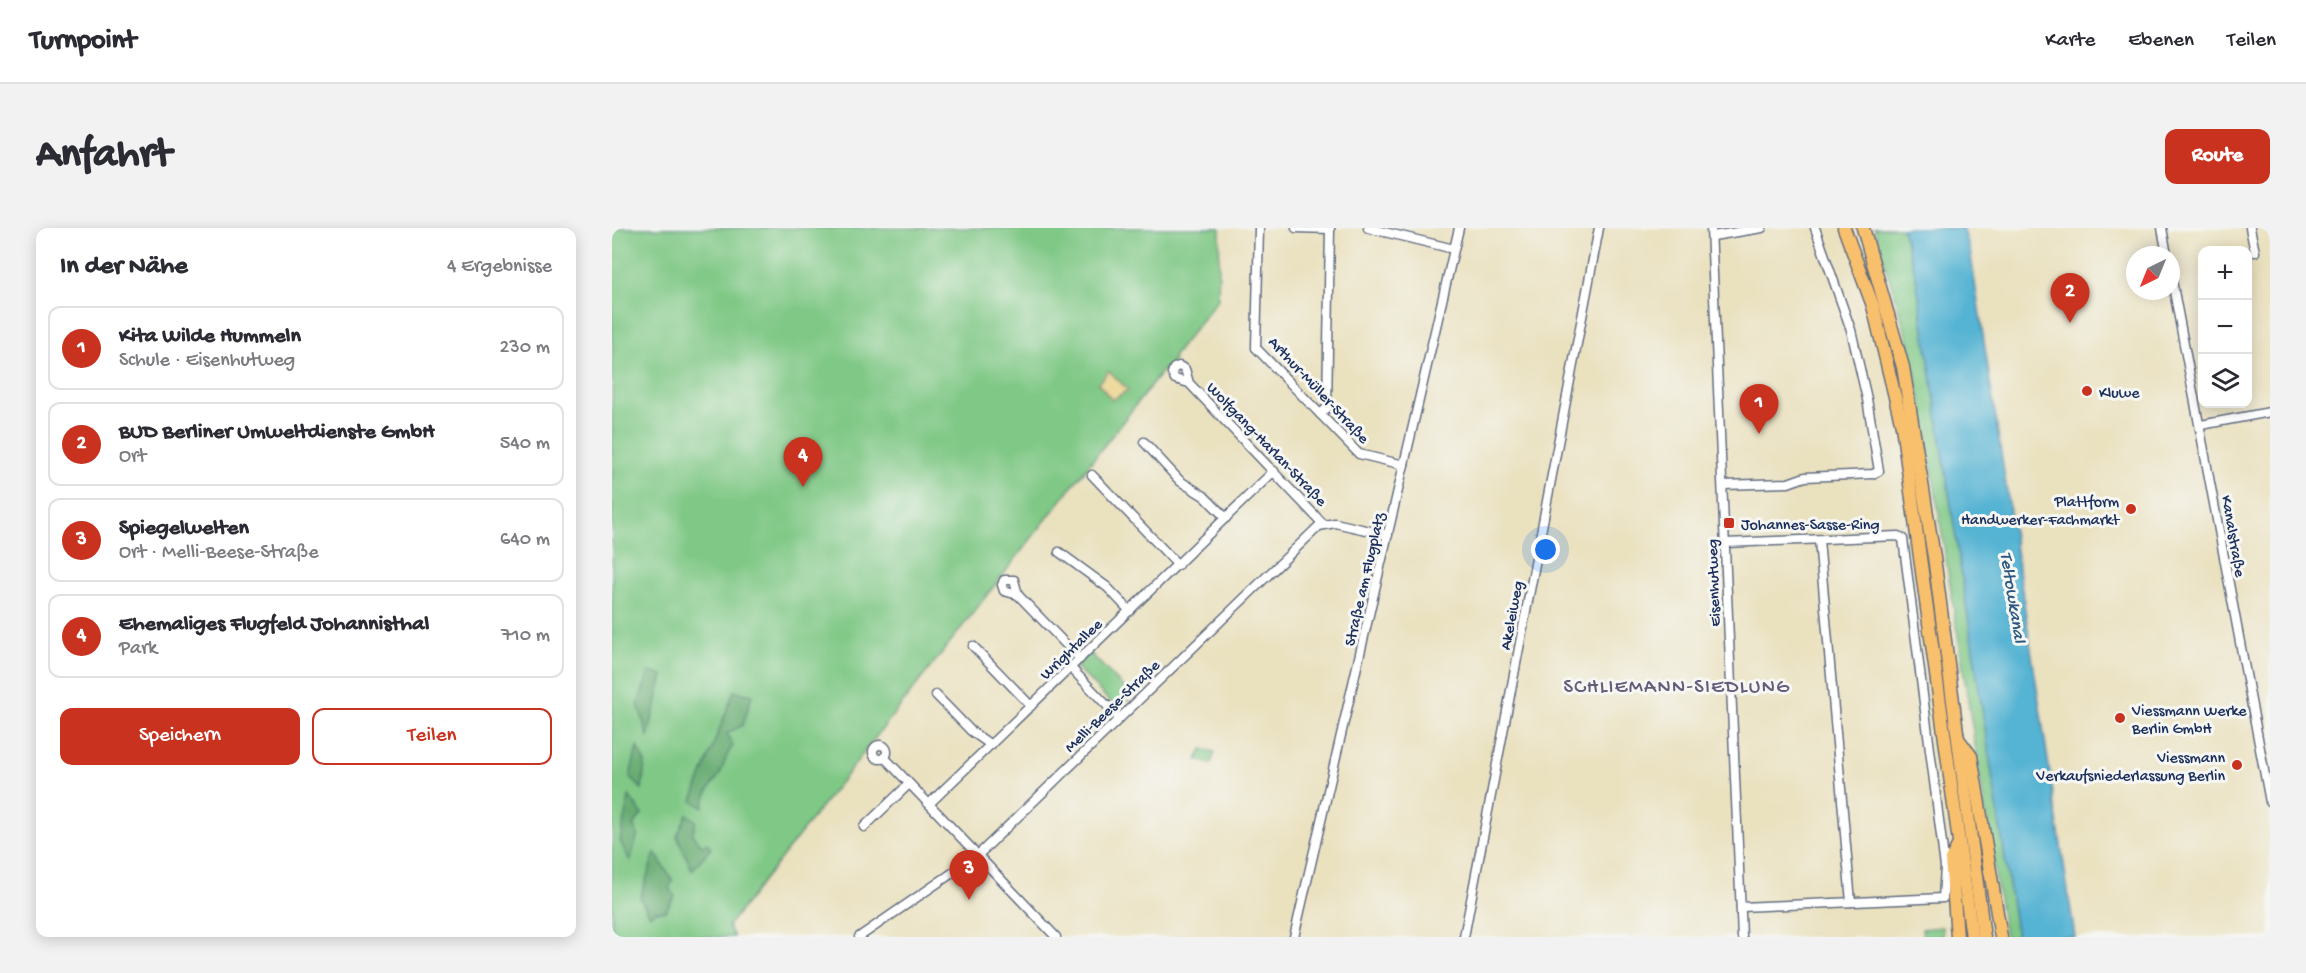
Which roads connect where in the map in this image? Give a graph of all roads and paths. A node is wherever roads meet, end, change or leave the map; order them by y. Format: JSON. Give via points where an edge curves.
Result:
{"nodes":[{"id":1,"x":1259,"y":228,"type":"edge"},
{"id":2,"x":1296,"y":228,"type":"edge"},
{"id":3,"x":1368,"y":228,"type":"edge"},
{"id":4,"x":1460,"y":228,"type":"edge"},
{"id":5,"x":1599,"y":228,"type":"edge"},
{"id":6,"x":1762,"y":228,"type":"edge"},
{"id":7,"x":1815,"y":228,"type":"edge"},
{"id":8,"x":1844,"y":228,"type":"edge"},
{"id":9,"x":1863,"y":228,"type":"edge"},
{"id":10,"x":2162,"y":228,"type":"edge"},
{"id":11,"x":2250,"y":228,"type":"edge"},
{"id":12,"x":1330,"y":229,"type":"edge"},
{"id":13,"x":1712,"y":232,"type":"edge"},
{"id":14,"x":2165,"y":246,"type":"edge"},
{"id":15,"x":1454,"y":249,"type":"junction"},
{"id":16,"x":2254,"y":252,"type":"dead end"},
{"id":17,"x":2176,"y":300,"type":"edge"},
{"id":18,"x":1189,"y":383,"type":"dead end"},
{"id":19,"x":2270,"y":412,"type":"edge"},
{"id":20,"x":1320,"y":414,"type":"junction"},
{"id":21,"x":2201,"y":425,"type":"junction"},
{"id":22,"x":1144,"y":442,"type":"dead end"},
{"id":23,"x":1404,"y":465,"type":"junction"},
{"id":24,"x":1274,"y":471,"type":"junction"},
{"id":25,"x":1092,"y":475,"type":"dead end"},
{"id":26,"x":1723,"y":485,"type":"junction"},
{"id":27,"x":1226,"y":518,"type":"junction"},
{"id":28,"x":1323,"y":524,"type":"junction"},
{"id":29,"x":1388,"y":535,"type":"junction"},
{"id":30,"x":1819,"y":540,"type":"junction"},
{"id":31,"x":1725,"y":543,"type":"junction"},
{"id":32,"x":1059,"y":552,"type":"dead end"},
{"id":33,"x":1178,"y":565,"type":"junction"},
{"id":34,"x":1018,"y":596,"type":"dead end"},
{"id":35,"x":1130,"y":611,"type":"junction"},
{"id":36,"x":973,"y":646,"type":"dead end"},
{"id":37,"x":1080,"y":659,"type":"junction"},
{"id":38,"x":1071,"y":668,"type":"junction"},
{"id":39,"x":936,"y":695,"type":"dead end"},
{"id":40,"x":1031,"y":706,"type":"junction"},
{"id":41,"x":1119,"y":718,"type":"junction"},
{"id":42,"x":1958,"y":738,"type":"junction"},
{"id":43,"x":991,"y":745,"type":"junction"},
{"id":44,"x":884,"y":757,"type":"dead end"},
{"id":45,"x":909,"y":784,"type":"junction"},
{"id":46,"x":2270,"y":802,"type":"edge"},
{"id":47,"x":929,"y":804,"type":"junction"},
{"id":48,"x":864,"y":827,"type":"dead end"},
{"id":49,"x":1958,"y":846,"type":"junction"},
{"id":50,"x":977,"y":856,"type":"junction"},
{"id":51,"x":1851,"y":902,"type":"junction"},
{"id":52,"x":1741,"y":907,"type":"junction"},
{"id":53,"x":859,"y":937,"type":"edge"},
{"id":54,"x":1056,"y":937,"type":"edge"},
{"id":55,"x":1294,"y":937,"type":"edge"},
{"id":56,"x":1464,"y":937,"type":"edge"},
{"id":57,"x":1742,"y":937,"type":"edge"},
{"id":58,"x":1957,"y":937,"type":"edge"},
{"id":59,"x":1972,"y":937,"type":"edge"},
{"id":60,"x":1984,"y":937,"type":"edge"},
{"id":61,"x":2001,"y":937,"type":"edge"}],
"edges":[{"from":1,"to":20,"type":"street","name":"Arthur-Müller-Straße","via":[[1256,348]]},
{"from":2,"to":12,"type":"street"},
{"from":3,"to":15,"type":"street"},
{"from":4,"to":15,"type":"street","name":"Straße am Flugplatz"},
{"from":5,"to":56,"type":"street","name":"Akeleiweg"},
{"from":6,"to":13,"type":"street"},
{"from":7,"to":26,"type":"street","via":[[1851,330],[1879,471],[1805,477],[1788,483]]},
{"from":8,"to":49,"type":"highway","via":[[1873,306],[1902,426]]},
{"from":9,"to":42,"type":"highway","via":[[1903,367]]},
{"from":10,"to":14,"type":"street"},
{"from":11,"to":16,"type":"street"},
{"from":12,"to":20,"type":"street","via":[[1327,408]]},
{"from":13,"to":26,"type":"street","name":"Eisenhutweg"},
{"from":15,"to":23,"type":"street","name":"Straße am Flugplatz"},
{"from":17,"to":21,"type":"street","name":"Kanalstraße"},
{"from":18,"to":24,"type":"street","name":"Wolfgang-Harlan-Straße"},
{"from":19,"to":21,"type":"street"},
{"from":20,"to":23,"type":"street","name":"Arthur-Müller-Straße","via":[[1359,454]]},
{"from":21,"to":46,"type":"street","name":"Kanalstraße"},
{"from":22,"to":27,"type":"street","via":[[1180,481],[1204,496]]},
{"from":23,"to":29,"type":"street","name":"Straße am Flugplatz"},
{"from":24,"to":27,"type":"street","name":"Wrightallee"},
{"from":24,"to":28,"type":"street","name":"Wolfgang-Harlan-Straße"},
{"from":25,"to":33,"type":"street"},
{"from":26,"to":31,"type":"street","name":"Eisenhutweg"},
{"from":27,"to":33,"type":"street","name":"Wrightallee"},
{"from":28,"to":29,"type":"street"},
{"from":28,"to":41,"type":"street","name":"Melli-Beese-Straße"},
{"from":29,"to":55,"type":"street","name":"Straße am Flugplatz"},
{"from":30,"to":31,"type":"street"},
{"from":30,"to":51,"type":"street"},
{"from":30,"to":51,"type":"street","via":[[1898,536],[1903,539],[1945,867],[1943,898]]},
{"from":31,"to":52,"type":"street","name":"Eisenhutweg"},
{"from":32,"to":35,"type":"street","via":[[1107,587]]},
{"from":33,"to":35,"type":"street","name":"Wrightallee"},
{"from":34,"to":37,"type":"street"},
{"from":35,"to":37,"type":"street","name":"Wrightallee"},
{"from":36,"to":40,"type":"street"},
{"from":37,"to":38,"type":"street","name":"Wrightallee"},
{"from":38,"to":40,"type":"street","name":"Wrightallee"},
{"from":38,"to":41,"type":"street"},
{"from":39,"to":43,"type":"street","via":[[971,731]]},
{"from":40,"to":43,"type":"street","name":"Wrightallee"},
{"from":41,"to":50,"type":"street","name":"Melli-Beese-Straße"},
{"from":42,"to":60,"type":"highway"},
{"from":42,"to":61,"type":"highway","via":[[1971,756]]},
{"from":43,"to":47,"type":"street","name":"Wrightallee"},
{"from":44,"to":45,"type":"street"},
{"from":45,"to":47,"type":"street"},
{"from":45,"to":48,"type":"street"},
{"from":47,"to":50,"type":"street"},
{"from":49,"to":58,"type":"highway","via":[[1951,859]]},
{"from":49,"to":59,"type":"highway"},
{"from":50,"to":53,"type":"street","name":"Melli-Beese-Straße"},
{"from":50,"to":54,"type":"street"},
{"from":51,"to":52,"type":"street"},
{"from":52,"to":57,"type":"street","name":"Eisenhutweg"}]}
